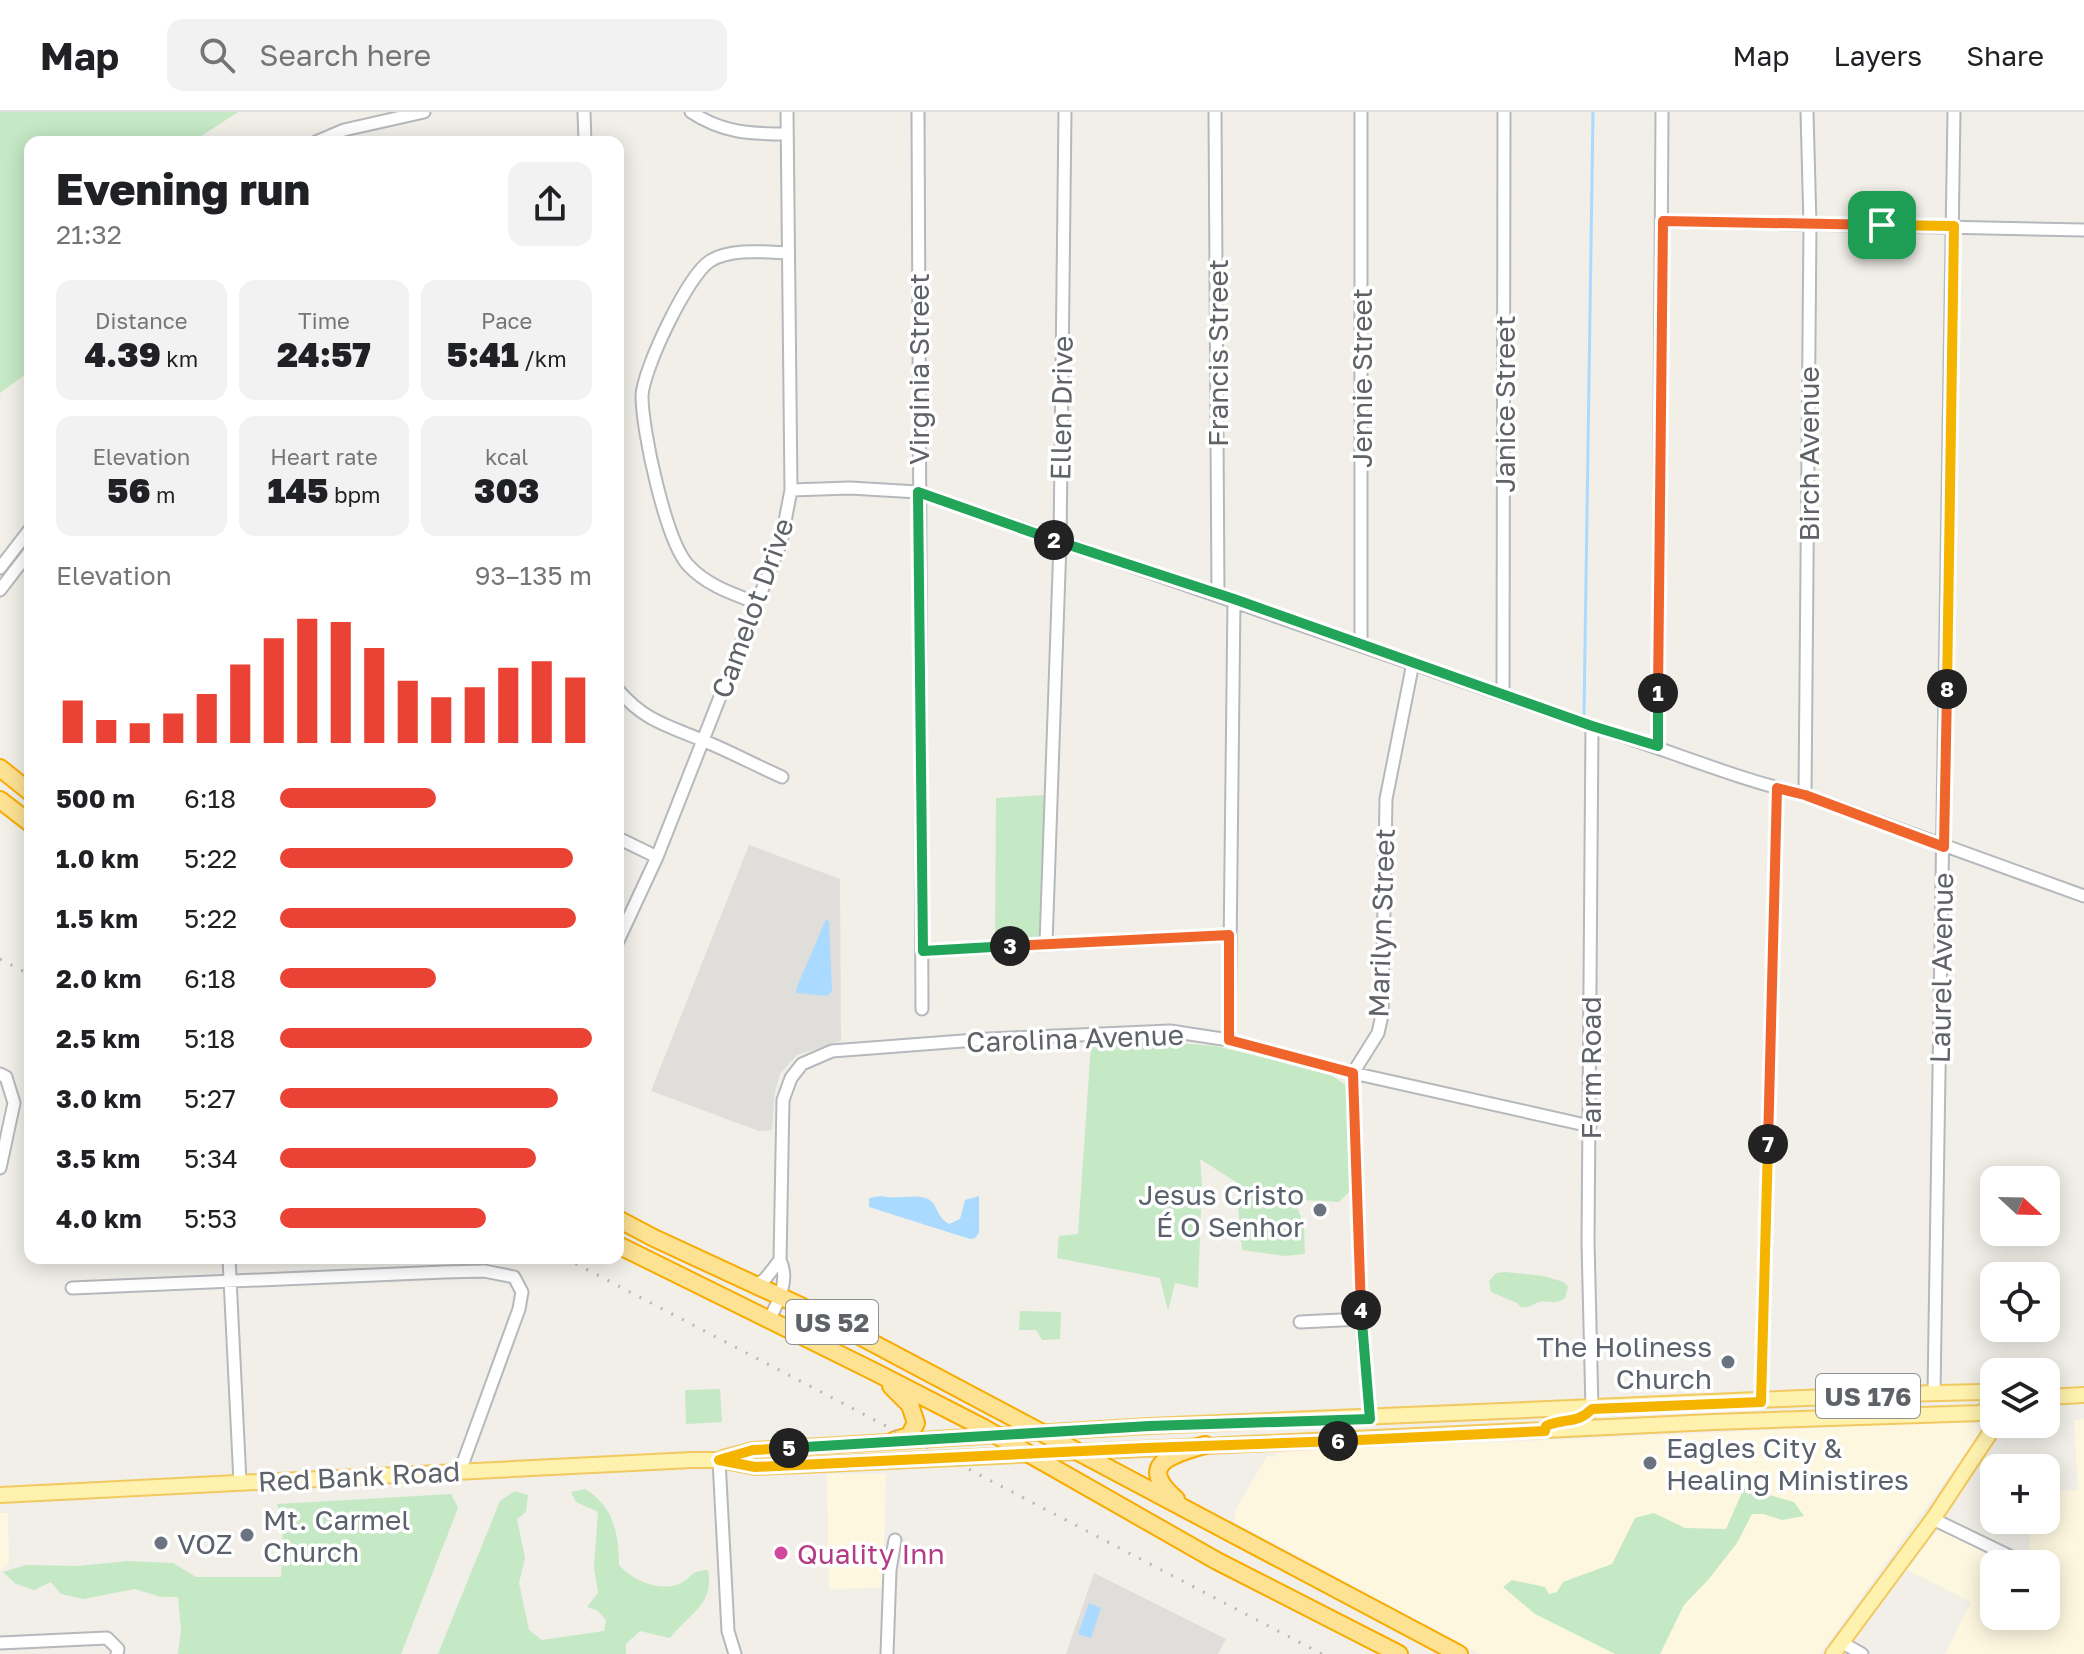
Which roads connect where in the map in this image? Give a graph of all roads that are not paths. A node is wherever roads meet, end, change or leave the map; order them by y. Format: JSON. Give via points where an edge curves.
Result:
{"nodes":[{"id":1,"x":424,"y":112,"type":"edge"},
{"id":2,"x":584,"y":112,"type":"edge"},
{"id":3,"x":691,"y":112,"type":"edge"},
{"id":4,"x":787,"y":112,"type":"edge"},
{"id":5,"x":918,"y":112,"type":"edge"},
{"id":6,"x":1065,"y":112,"type":"edge"},
{"id":7,"x":1215,"y":112,"type":"edge"},
{"id":8,"x":1361,"y":112,"type":"edge"},
{"id":9,"x":1504,"y":112,"type":"edge"},
{"id":10,"x":1662,"y":112,"type":"edge"},
{"id":11,"x":1807,"y":112,"type":"edge"},
{"id":12,"x":1954,"y":112,"type":"edge"},
{"id":13,"x":787,"y":134,"type":"junction"},
{"id":14,"x":330,"y":136,"type":"edge"},
{"id":15,"x":585,"y":136,"type":"edge"},
{"id":16,"x":1663,"y":221,"type":"junction"},
{"id":17,"x":1810,"y":225,"type":"junction"},
{"id":18,"x":1954,"y":226,"type":"junction"},
{"id":19,"x":2084,"y":230,"type":"edge"},
{"id":20,"x":788,"y":253,"type":"junction"},
{"id":21,"x":791,"y":490,"type":"junction"},
{"id":22,"x":918,"y":492,"type":"junction"},
{"id":23,"x":24,"y":537,"type":"edge"},
{"id":24,"x":1060,"y":543,"type":"junction"},
{"id":25,"x":24,"y":559,"type":"edge"},
{"id":26,"x":0,"y":568,"type":"edge"},
{"id":27,"x":0,"y":590,"type":"edge"},
{"id":28,"x":1218,"y":594,"type":"junction"},
{"id":29,"x":1234,"y":599,"type":"junction"},
{"id":30,"x":757,"y":603,"type":"junction"},
{"id":31,"x":1361,"y":645,"type":"junction"},
{"id":32,"x":1413,"y":663,"type":"junction"},
{"id":33,"x":1503,"y":695,"type":"junction"},
{"id":34,"x":624,"y":697,"type":"edge"},
{"id":35,"x":1592,"y":726,"type":"junction"},
{"id":36,"x":703,"y":741,"type":"junction"},
{"id":37,"x":1658,"y":746,"type":"junction"},
{"id":38,"x":0,"y":768,"type":"edge"},
{"id":39,"x":782,"y":777,"type":"dead end"},
{"id":40,"x":24,"y":787,"type":"edge"},
{"id":41,"x":1777,"y":788,"type":"junction"},
{"id":42,"x":1805,"y":795,"type":"junction"},
{"id":43,"x":0,"y":800,"type":"edge"},
{"id":44,"x":24,"y":818,"type":"edge"},
{"id":45,"x":624,"y":841,"type":"edge"},
{"id":46,"x":1944,"y":847,"type":"junction"},
{"id":47,"x":657,"y":857,"type":"junction"},
{"id":48,"x":2084,"y":896,"type":"edge"},
{"id":49,"x":624,"y":928,"type":"edge"},
{"id":50,"x":1229,"y":935,"type":"junction"},
{"id":51,"x":1046,"y":944,"type":"junction"},
{"id":52,"x":923,"y":951,"type":"junction"},
{"id":53,"x":922,"y":1009,"type":"dead end"},
{"id":54,"x":1229,"y":1040,"type":"junction"},
{"id":55,"x":1353,"y":1073,"type":"junction"},
{"id":56,"x":0,"y":1074,"type":"edge"},
{"id":57,"x":1590,"y":1126,"type":"junction"},
{"id":58,"x":0,"y":1168,"type":"edge"},
{"id":59,"x":624,"y":1222,"type":"edge"},
{"id":60,"x":624,"y":1248,"type":"edge"},
{"id":61,"x":780,"y":1260,"type":"junction"},
{"id":62,"x":229,"y":1264,"type":"edge"},
{"id":63,"x":230,"y":1280,"type":"junction"},
{"id":64,"x":757,"y":1285,"type":"junction"},
{"id":65,"x":72,"y":1288,"type":"dead end"},
{"id":66,"x":781,"y":1297,"type":"junction"},
{"id":67,"x":1361,"y":1319,"type":"junction"},
{"id":68,"x":769,"y":1320,"type":"junction"},
{"id":69,"x":1300,"y":1322,"type":"dead end"},
{"id":70,"x":875,"y":1372,"type":"junction"},
{"id":71,"x":1980,"y":1392,"type":"edge"},
{"id":72,"x":1934,"y":1393,"type":"junction"},
{"id":73,"x":2084,"y":1395,"type":"edge"},
{"id":74,"x":2060,"y":1396,"type":"edge"},
{"id":75,"x":1761,"y":1402,"type":"junction"},
{"id":76,"x":1592,"y":1409,"type":"junction"},
{"id":77,"x":1980,"y":1413,"type":"edge"},
{"id":78,"x":1370,"y":1419,"type":"junction"},
{"id":79,"x":1713,"y":1422,"type":"junction"},
{"id":80,"x":1545,"y":1431,"type":"junction"},
{"id":81,"x":1041,"y":1433,"type":"junction"},
{"id":82,"x":996,"y":1435,"type":"junction"},
{"id":83,"x":1987,"y":1438,"type":"edge"},
{"id":84,"x":895,"y":1440,"type":"junction"},
{"id":85,"x":1205,"y":1445,"type":"junction"},
{"id":86,"x":1075,"y":1451,"type":"junction"},
{"id":87,"x":1029,"y":1454,"type":"junction"},
{"id":88,"x":719,"y":1460,"type":"junction"},
{"id":89,"x":460,"y":1471,"type":"junction"},
{"id":90,"x":240,"y":1482,"type":"junction"},
{"id":91,"x":0,"y":1495,"type":"edge"},
{"id":92,"x":1193,"y":1513,"type":"junction"},
{"id":93,"x":1933,"y":1519,"type":"junction"},
{"id":94,"x":895,"y":1540,"type":"dead end"},
{"id":95,"x":1997,"y":1550,"type":"edge"},
{"id":96,"x":0,"y":1643,"type":"edge"},
{"id":97,"x":1837,"y":1648,"type":"edge"},
{"id":98,"x":117,"y":1654,"type":"edge"},
{"id":99,"x":735,"y":1654,"type":"edge"},
{"id":100,"x":887,"y":1654,"type":"edge"},
{"id":101,"x":1399,"y":1654,"type":"edge"},
{"id":102,"x":1459,"y":1654,"type":"edge"},
{"id":103,"x":1862,"y":1654,"type":"edge"}],
"edges":[{"from":1,"to":14,"type":"street"},
{"from":2,"to":15,"type":"street"},
{"from":3,"to":13,"type":"street","via":[[743,134]]},
{"from":4,"to":13,"type":"street","name":"Camelot Drive"},
{"from":5,"to":22,"type":"street","name":"Virginia Street"},
{"from":6,"to":24,"type":"street","name":"Ellen Drive"},
{"from":7,"to":28,"type":"street","name":"Francis Street"},
{"from":8,"to":31,"type":"street","name":"Jennie Street"},
{"from":9,"to":33,"type":"street","name":"Janice Street"},
{"from":10,"to":16,"type":"street"},
{"from":11,"to":17,"type":"street","name":"Birch Avenue"},
{"from":12,"to":18,"type":"street","name":"Laurel Avenue"},
{"from":13,"to":20,"type":"street","name":"Camelot Drive"},
{"from":16,"to":17,"type":"street"},
{"from":16,"to":37,"type":"street"},
{"from":17,"to":18,"type":"street"},
{"from":17,"to":42,"type":"street","name":"Birch Avenue"},
{"from":18,"to":19,"type":"street"},
{"from":18,"to":46,"type":"street","name":"Laurel Avenue"},
{"from":20,"to":21,"type":"street","name":"Camelot Drive"},
{"from":20,"to":30,"type":"street","via":[[744,252],[711,260],[695,275],[652,358],[642,393],[647,447],[674,542],[701,576]]},
{"from":21,"to":22,"type":"street"},
{"from":21,"to":30,"type":"street","name":"Camelot Drive","via":[[781,542]]},
{"from":22,"to":24,"type":"street"},
{"from":22,"to":52,"type":"street","name":"Virginia Street"},
{"from":23,"to":26,"type":"street"},
{"from":24,"to":28,"type":"street"},
{"from":24,"to":51,"type":"street","name":"Ellen Drive"},
{"from":25,"to":27,"type":"street"},
{"from":28,"to":29,"type":"street"},
{"from":29,"to":31,"type":"street"},
{"from":29,"to":50,"type":"street"},
{"from":30,"to":36,"type":"street","name":"Camelot Drive"},
{"from":31,"to":32,"type":"street"},
{"from":32,"to":33,"type":"street"},
{"from":32,"to":55,"type":"street","name":"Marilyn Street","via":[[1386,799],[1382,1015],[1378,1033]]},
{"from":33,"to":35,"type":"street"},
{"from":34,"to":36,"type":"street","via":[[655,722]]},
{"from":35,"to":37,"type":"street"},
{"from":35,"to":57,"type":"street","name":"Farm Road"},
{"from":36,"to":39,"type":"street"},
{"from":36,"to":47,"type":"street","name":"Camelot Drive"},
{"from":37,"to":41,"type":"street"},
{"from":38,"to":40,"type":"highway"},
{"from":41,"to":42,"type":"street"},
{"from":41,"to":75,"type":"street"},
{"from":42,"to":46,"type":"street"},
{"from":43,"to":44,"type":"highway"},
{"from":45,"to":47,"type":"street"},
{"from":46,"to":48,"type":"street"},
{"from":46,"to":72,"type":"street","name":"Laurel Avenue"},
{"from":47,"to":49,"type":"street","name":"Camelot Drive"},
{"from":50,"to":51,"type":"street"},
{"from":50,"to":54,"type":"street"},
{"from":51,"to":52,"type":"street"},
{"from":52,"to":53,"type":"street","name":"Virginia Street"},
{"from":54,"to":55,"type":"street","name":"Carolina Avenue"},
{"from":54,"to":61,"type":"street","name":"Carolina Avenue","via":[[1170,1031],[989,1039],[832,1051],[811,1059],[796,1070],[783,1100]]},
{"from":55,"to":57,"type":"street","name":"Carolina Avenue"},
{"from":55,"to":67,"type":"street"},
{"from":56,"to":58,"type":"street","via":[[6,1077],[14,1103]]},
{"from":57,"to":76,"type":"street","name":"Farm Road"},
{"from":59,"to":64,"type":"highway","number":"US 52"},
{"from":60,"to":68,"type":"highway","number":"US 52"},
{"from":61,"to":64,"type":"street"},
{"from":61,"to":66,"type":"street","name":"Carolina Avenue"},
{"from":62,"to":63,"type":"street"},
{"from":63,"to":65,"type":"street"},
{"from":63,"to":89,"type":"street","via":[[471,1271],[514,1277],[522,1292],[519,1309]]},
{"from":63,"to":90,"type":"street"},
{"from":64,"to":66,"type":"highway","number":"US 52"},
{"from":66,"to":68,"type":"street","name":"Carolina Avenue"},
{"from":66,"to":81,"type":"highway","number":"US 52"},
{"from":67,"to":69,"type":"street"},
{"from":67,"to":78,"type":"street"},
{"from":68,"to":70,"type":"highway","number":"US 52"},
{"from":70,"to":82,"type":"highway","number":"US 52"},
{"from":70,"to":84,"type":"highway","via":[[915,1414],[913,1432]]},
{"from":71,"to":72,"type":"main road","number":"US 176"},
{"from":72,"to":75,"type":"main road","number":"US 176"},
{"from":73,"to":74,"type":"main road"},
{"from":75,"to":76,"type":"main road","number":"US 176"},
{"from":75,"to":79,"type":"main road","via":[[1756,1410]]},
{"from":76,"to":78,"type":"main road","number":"US 176"},
{"from":76,"to":80,"type":"main road","via":[[1582,1419],[1556,1422]]},
{"from":77,"to":79,"type":"main road","number":"US 176"},
{"from":78,"to":81,"type":"main road","number":"US 176"},
{"from":79,"to":80,"type":"main road","number":"US 176"},
{"from":80,"to":85,"type":"main road","number":"US 176"},
{"from":81,"to":82,"type":"main road","name":"Red Bank Road"},
{"from":81,"to":86,"type":"highway","number":"US 52"},
{"from":82,"to":84,"type":"main road","name":"Red Bank Road"},
{"from":82,"to":87,"type":"highway","number":"US 52"},
{"from":83,"to":93,"type":"main road"},
{"from":84,"to":88,"type":"main road","name":"Red Bank Road","via":[[753,1450]]},
{"from":85,"to":86,"type":"main road","number":"US 176"},
{"from":85,"to":92,"type":"highway","via":[[1164,1460],[1157,1474],[1168,1493]]},
{"from":86,"to":87,"type":"main road","number":"US 176"},
{"from":86,"to":92,"type":"highway","number":"US 52"},
{"from":87,"to":88,"type":"main road","name":"Red Bank Road","via":[[755,1467]]},
{"from":87,"to":101,"type":"highway","number":"US 52","via":[[1217,1561]]},
{"from":88,"to":89,"type":"main road","name":"Red Bank Road"},
{"from":88,"to":99,"type":"street","via":[[728,1631]]},
{"from":89,"to":90,"type":"main road","name":"Red Bank Road"},
{"from":90,"to":91,"type":"main road","name":"Red Bank Road"},
{"from":92,"to":102,"type":"highway","number":"US 52"},
{"from":93,"to":95,"type":"street"},
{"from":93,"to":97,"type":"main road"},
{"from":94,"to":100,"type":"street"},
{"from":96,"to":98,"type":"street","via":[[107,1638]]},
{"from":97,"to":103,"type":"street"}]}
